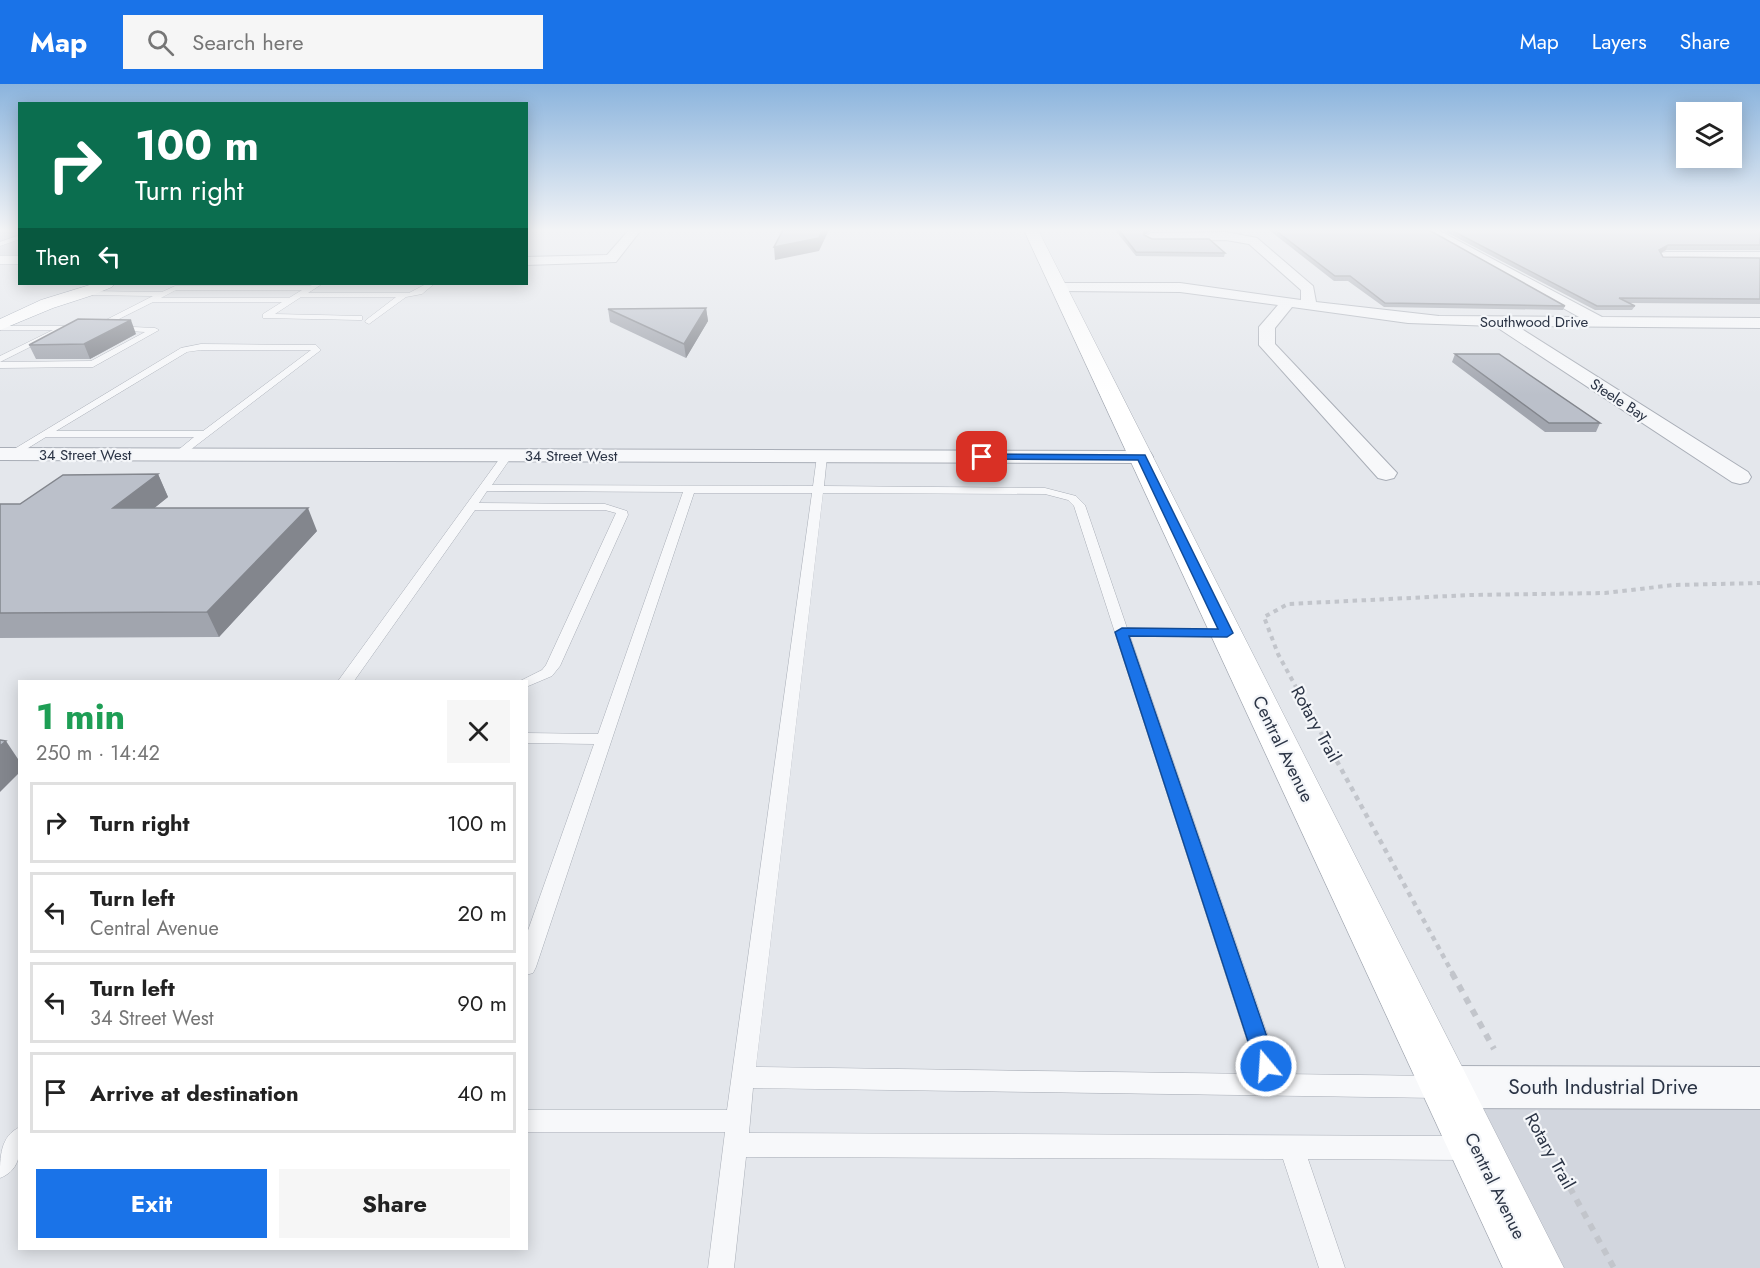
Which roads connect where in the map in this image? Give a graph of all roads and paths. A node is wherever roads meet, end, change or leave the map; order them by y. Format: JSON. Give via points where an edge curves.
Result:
{"nodes":[{"id":1,"x":98,"y":285,"type":"edge"},
{"id":2,"x":428,"y":285,"type":"edge"},
{"id":3,"x":1304,"y":285,"type":"edge"},
{"id":4,"x":1531,"y":285,"type":"edge"},
{"id":5,"x":178,"y":286,"type":"edge"},
{"id":6,"x":284,"y":286,"type":"edge"},
{"id":7,"x":314,"y":286,"type":"edge"},
{"id":8,"x":1059,"y":287,"type":"joint"},
{"id":9,"x":81,"y":288,"type":"edge"},
{"id":10,"x":163,"y":294,"type":"junction"},
{"id":11,"x":299,"y":295,"type":"junction"},
{"id":12,"x":404,"y":295,"type":"junction"},
{"id":13,"x":150,"y":300,"type":"junction"},
{"id":14,"x":291,"y":300,"type":"junction"},
{"id":15,"x":1288,"y":303,"type":"junction"},
{"id":16,"x":282,"y":305,"type":"junction"},
{"id":17,"x":306,"y":305,"type":"dead end"},
{"id":18,"x":1309,"y":306,"type":"junction"},
{"id":19,"x":359,"y":318,"type":"dead end"},
{"id":20,"x":369,"y":322,"type":"dead end"},
{"id":21,"x":1499,"y":322,"type":"junction"},
{"id":22,"x":1599,"y":322,"type":"junction"},
{"id":23,"x":1756,"y":324,"type":"edge"},
{"id":24,"x":0,"y":327,"type":"edge"},
{"id":25,"x":64,"y":328,"type":"junction"},
{"id":26,"x":74,"y":328,"type":"edge"},
{"id":27,"x":0,"y":359,"type":"edge"},
{"id":28,"x":0,"y":365,"type":"edge"},
{"id":29,"x":46,"y":434,"type":"junction"},
{"id":30,"x":206,"y":434,"type":"junction"},
{"id":31,"x":6,"y":454,"type":"edge"},
{"id":32,"x":177,"y":455,"type":"junction"},
{"id":33,"x":507,"y":456,"type":"junction"},
{"id":34,"x":822,"y":456,"type":"junction"},
{"id":35,"x":1142,"y":457,"type":"junction"},
{"id":36,"x":1386,"y":473,"type":"dead end"},
{"id":37,"x":1740,"y":477,"type":"dead end"},
{"id":38,"x":484,"y":488,"type":"junction"},
{"id":39,"x":690,"y":489,"type":"junction"},
{"id":40,"x":818,"y":490,"type":"junction"},
{"id":41,"x":471,"y":506,"type":"junction"},
{"id":42,"x":1760,"y":583,"type":"edge"},
{"id":43,"x":1122,"y":632,"type":"junction"},
{"id":44,"x":1227,"y":633,"type":"junction"},
{"id":45,"x":347,"y":680,"type":"edge"},
{"id":46,"x":528,"y":682,"type":"edge"},
{"id":47,"x":528,"y":738,"type":"edge"},
{"id":48,"x":604,"y":739,"type":"junction"},
{"id":49,"x":528,"y":962,"type":"edge"},
{"id":50,"x":743,"y":1077,"type":"junction"},
{"id":51,"x":1273,"y":1085,"type":"junction"},
{"id":52,"x":1447,"y":1087,"type":"junction"},
{"id":53,"x":1515,"y":1087,"type":"junction"},
{"id":54,"x":1760,"y":1088,"type":"edge"},
{"id":55,"x":528,"y":1121,"type":"edge"},
{"id":56,"x":737,"y":1133,"type":"junction"},
{"id":57,"x":18,"y":1142,"type":"edge"},
{"id":58,"x":1292,"y":1148,"type":"junction"},
{"id":59,"x":1477,"y":1149,"type":"junction"},
{"id":60,"x":7,"y":1163,"type":"edge"},
{"id":61,"x":721,"y":1268,"type":"edge"},
{"id":62,"x":1332,"y":1268,"type":"edge"},
{"id":63,"x":1534,"y":1268,"type":"edge"},
{"id":64,"x":1614,"y":1268,"type":"edge"}],
"edges":[{"from":1,"to":9,"type":"main road"},
{"from":2,"to":12,"type":"lane"},
{"from":3,"to":18,"type":"street","via":[[1308,289]]},
{"from":4,"to":22,"type":"street"},
{"from":5,"to":6,"type":"lane"},
{"from":5,"to":10,"type":"lane"},
{"from":6,"to":7,"type":"lane"},
{"from":7,"to":11,"type":"lane"},
{"from":8,"to":15,"type":"street","name":"Southwood Drive","via":[[1195,288]]},
{"from":8,"to":35,"type":"main road","name":"Central Avenue"},
{"from":9,"to":10,"type":"lane"},
{"from":9,"to":24,"type":"main road"},
{"from":10,"to":13,"type":"lane"},
{"from":11,"to":12,"type":"lane"},
{"from":11,"to":14,"type":"lane"},
{"from":12,"to":20,"type":"lane"},
{"from":13,"to":14,"type":"lane"},
{"from":13,"to":28,"type":"lane","via":[[99,327],[154,330],[93,364]]},
{"from":14,"to":16,"type":"lane"},
{"from":15,"to":18,"type":"street","name":"Southwood Drive"},
{"from":15,"to":36,"type":"street","via":[[1267,327],[1268,345]]},
{"from":16,"to":17,"type":"lane"},
{"from":16,"to":19,"type":"lane","via":[[266,316]]},
{"from":18,"to":21,"type":"street","name":"Southwood Drive","via":[[1403,319]]},
{"from":21,"to":22,"type":"street","name":"Southwood Drive"},
{"from":21,"to":37,"type":"street","name":"Steele Bay"},
{"from":22,"to":23,"type":"street","name":"Southwood Drive"},
{"from":24,"to":25,"type":"lane"},
{"from":25,"to":26,"type":"lane"},
{"from":25,"to":27,"type":"lane"},
{"from":29,"to":30,"type":"lane"},
{"from":29,"to":30,"type":"lane","via":[[184,350],[316,348]]},
{"from":29,"to":31,"type":"lane"},
{"from":30,"to":32,"type":"lane"},
{"from":31,"to":32,"type":"street","name":"34 Street West"},
{"from":32,"to":33,"type":"street","name":"34 Street West"},
{"from":33,"to":34,"type":"street","name":"34 Street West"},
{"from":33,"to":38,"type":"lane"},
{"from":34,"to":35,"type":"street","name":"34 Street West"},
{"from":34,"to":40,"type":"lane"},
{"from":35,"to":44,"type":"main road","name":"Central Avenue"},
{"from":38,"to":39,"type":"lane"},
{"from":38,"to":41,"type":"lane"},
{"from":39,"to":40,"type":"lane"},
{"from":39,"to":48,"type":"lane"},
{"from":40,"to":43,"type":"lane","via":[[1046,490],[1072,498],[1079,505]]},
{"from":40,"to":50,"type":"lane"},
{"from":41,"to":45,"type":"lane"},
{"from":41,"to":46,"type":"lane","via":[[605,507],[621,511],[553,666]]},
{"from":42,"to":53,"type":"path","name":"Rotary Trail","via":[[1674,585],[1605,593],[1288,604],[1264,617],[1278,654]]},
{"from":43,"to":44,"type":"lane"},
{"from":43,"to":51,"type":"lane"},
{"from":44,"to":52,"type":"main road","name":"Central Avenue"},
{"from":47,"to":48,"type":"lane"},
{"from":48,"to":49,"type":"lane"},
{"from":50,"to":51,"type":"lane"},
{"from":50,"to":56,"type":"lane"},
{"from":51,"to":52,"type":"lane"},
{"from":52,"to":53,"type":"street","name":"South Industrial Drive"},
{"from":52,"to":59,"type":"main road","name":"Central Avenue"},
{"from":53,"to":54,"type":"street","name":"South Industrial Drive"},
{"from":53,"to":64,"type":"path","name":"Rotary Trail"},
{"from":55,"to":56,"type":"lane"},
{"from":56,"to":58,"type":"lane"},
{"from":56,"to":61,"type":"lane"},
{"from":57,"to":60,"type":"lane"},
{"from":58,"to":59,"type":"lane"},
{"from":58,"to":62,"type":"lane"},
{"from":59,"to":63,"type":"main road","name":"Central Avenue"}]}
